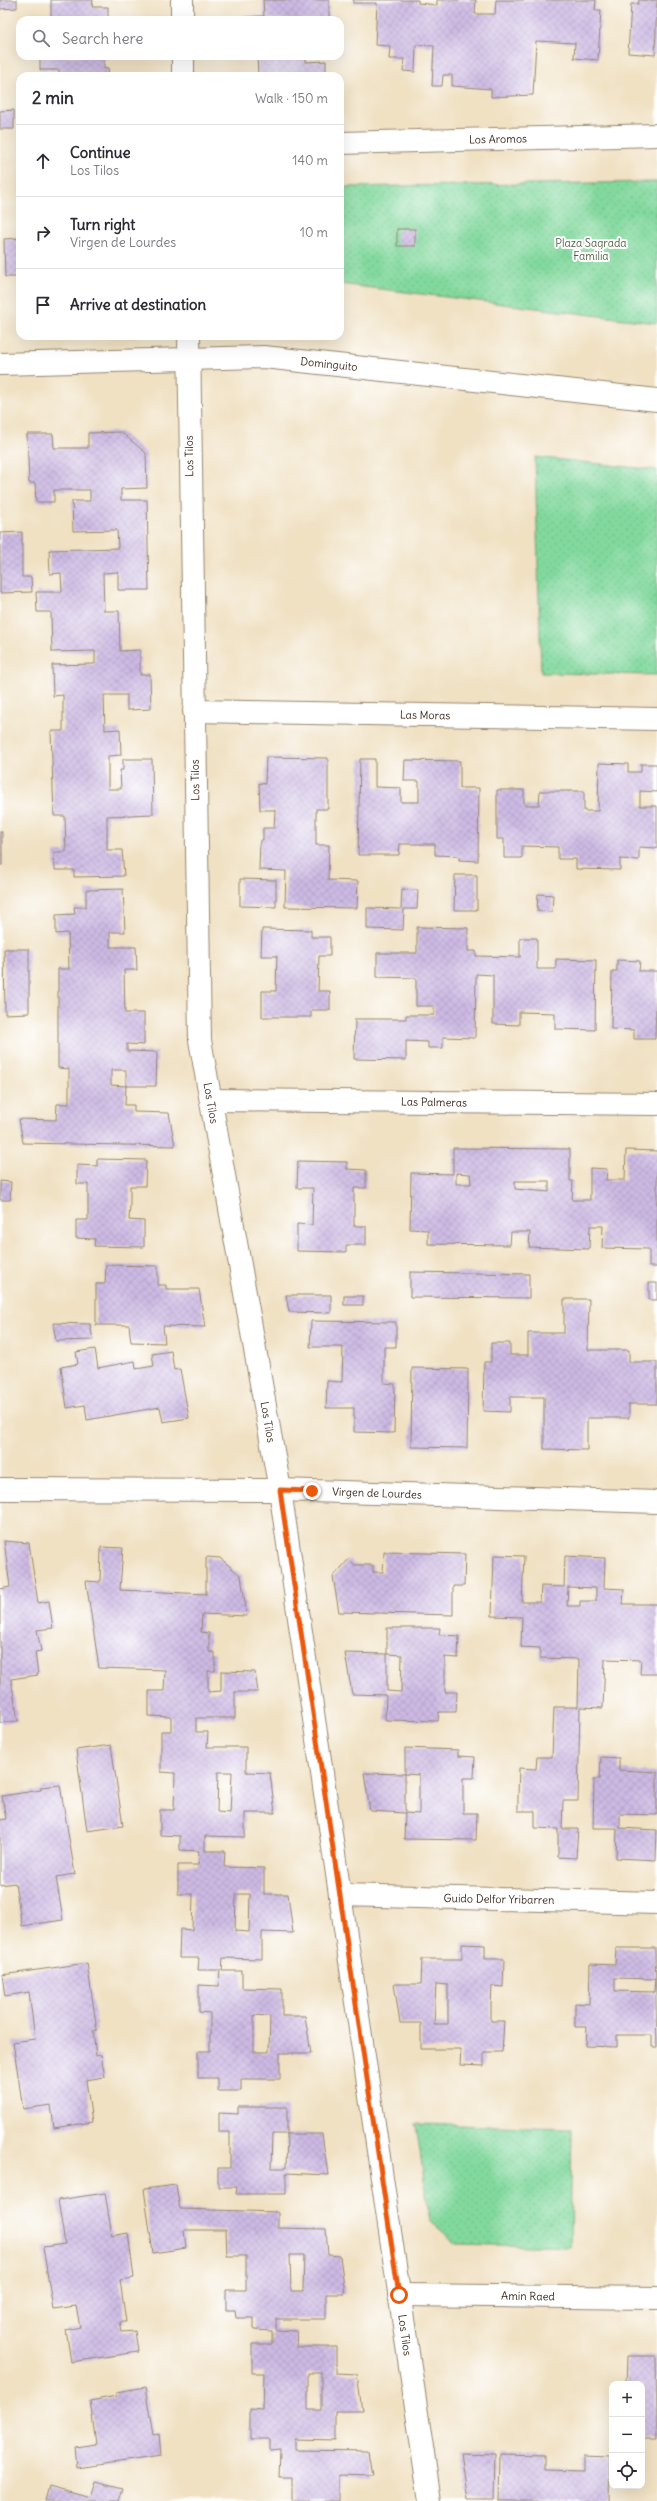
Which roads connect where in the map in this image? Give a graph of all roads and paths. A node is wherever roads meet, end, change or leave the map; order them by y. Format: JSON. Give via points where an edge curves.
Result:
{"nodes":[{"id":1,"x":182,"y":0,"type":"edge"},
{"id":2,"x":182,"y":16,"type":"edge"},
{"id":3,"x":183,"y":60,"type":"edge"},
{"id":4,"x":183,"y":72,"type":"edge"},
{"id":5,"x":657,"y":135,"type":"edge"},
{"id":6,"x":344,"y":143,"type":"edge"},
{"id":7,"x":189,"y":340,"type":"edge"},
{"id":8,"x":188,"y":360,"type":"junction"},
{"id":9,"x":0,"y":364,"type":"edge"},
{"id":10,"x":657,"y":400,"type":"edge"},
{"id":11,"x":194,"y":711,"type":"junction"},
{"id":12,"x":657,"y":719,"type":"edge"},
{"id":13,"x":211,"y":1100,"type":"junction"},
{"id":14,"x":657,"y":1104,"type":"edge"},
{"id":15,"x":0,"y":1489,"type":"edge"},
{"id":16,"x":280,"y":1490,"type":"junction"},
{"id":17,"x":657,"y":1502,"type":"edge"},
{"id":18,"x":340,"y":1895,"type":"junction"},
{"id":19,"x":657,"y":1903,"type":"edge"},
{"id":20,"x":399,"y":2295,"type":"junction"},
{"id":21,"x":657,"y":2298,"type":"edge"},
{"id":22,"x":430,"y":2501,"type":"edge"}],
"edges":[{"from":1,"to":2,"type":"street"},
{"from":3,"to":4,"type":"street"},
{"from":5,"to":6,"type":"street","name":"Los Aromos"},
{"from":7,"to":8,"type":"street","name":"Los Tilos"},
{"from":8,"to":9,"type":"street","name":"Dominguito"},
{"from":8,"to":10,"type":"street","name":"Dominguito","via":[[264,357]]},
{"from":8,"to":11,"type":"street","name":"Los Tilos"},
{"from":11,"to":12,"type":"street","name":"Las Moras"},
{"from":11,"to":13,"type":"street","name":"Los Tilos","via":[[200,1040]]},
{"from":13,"to":14,"type":"street","name":"Las Palmeras"},
{"from":13,"to":16,"type":"street","name":"Los Tilos"},
{"from":15,"to":16,"type":"street","name":"Virgen de Lourdes"},
{"from":16,"to":17,"type":"street","name":"Virgen de Lourdes"},
{"from":16,"to":18,"type":"street","name":"Los Tilos"},
{"from":18,"to":19,"type":"street","name":"Guido Delfor Yribarren"},
{"from":18,"to":20,"type":"street","name":"Los Tilos"},
{"from":20,"to":21,"type":"street","name":"Amin Raed"},
{"from":20,"to":22,"type":"street","name":"Los Tilos"}]}
